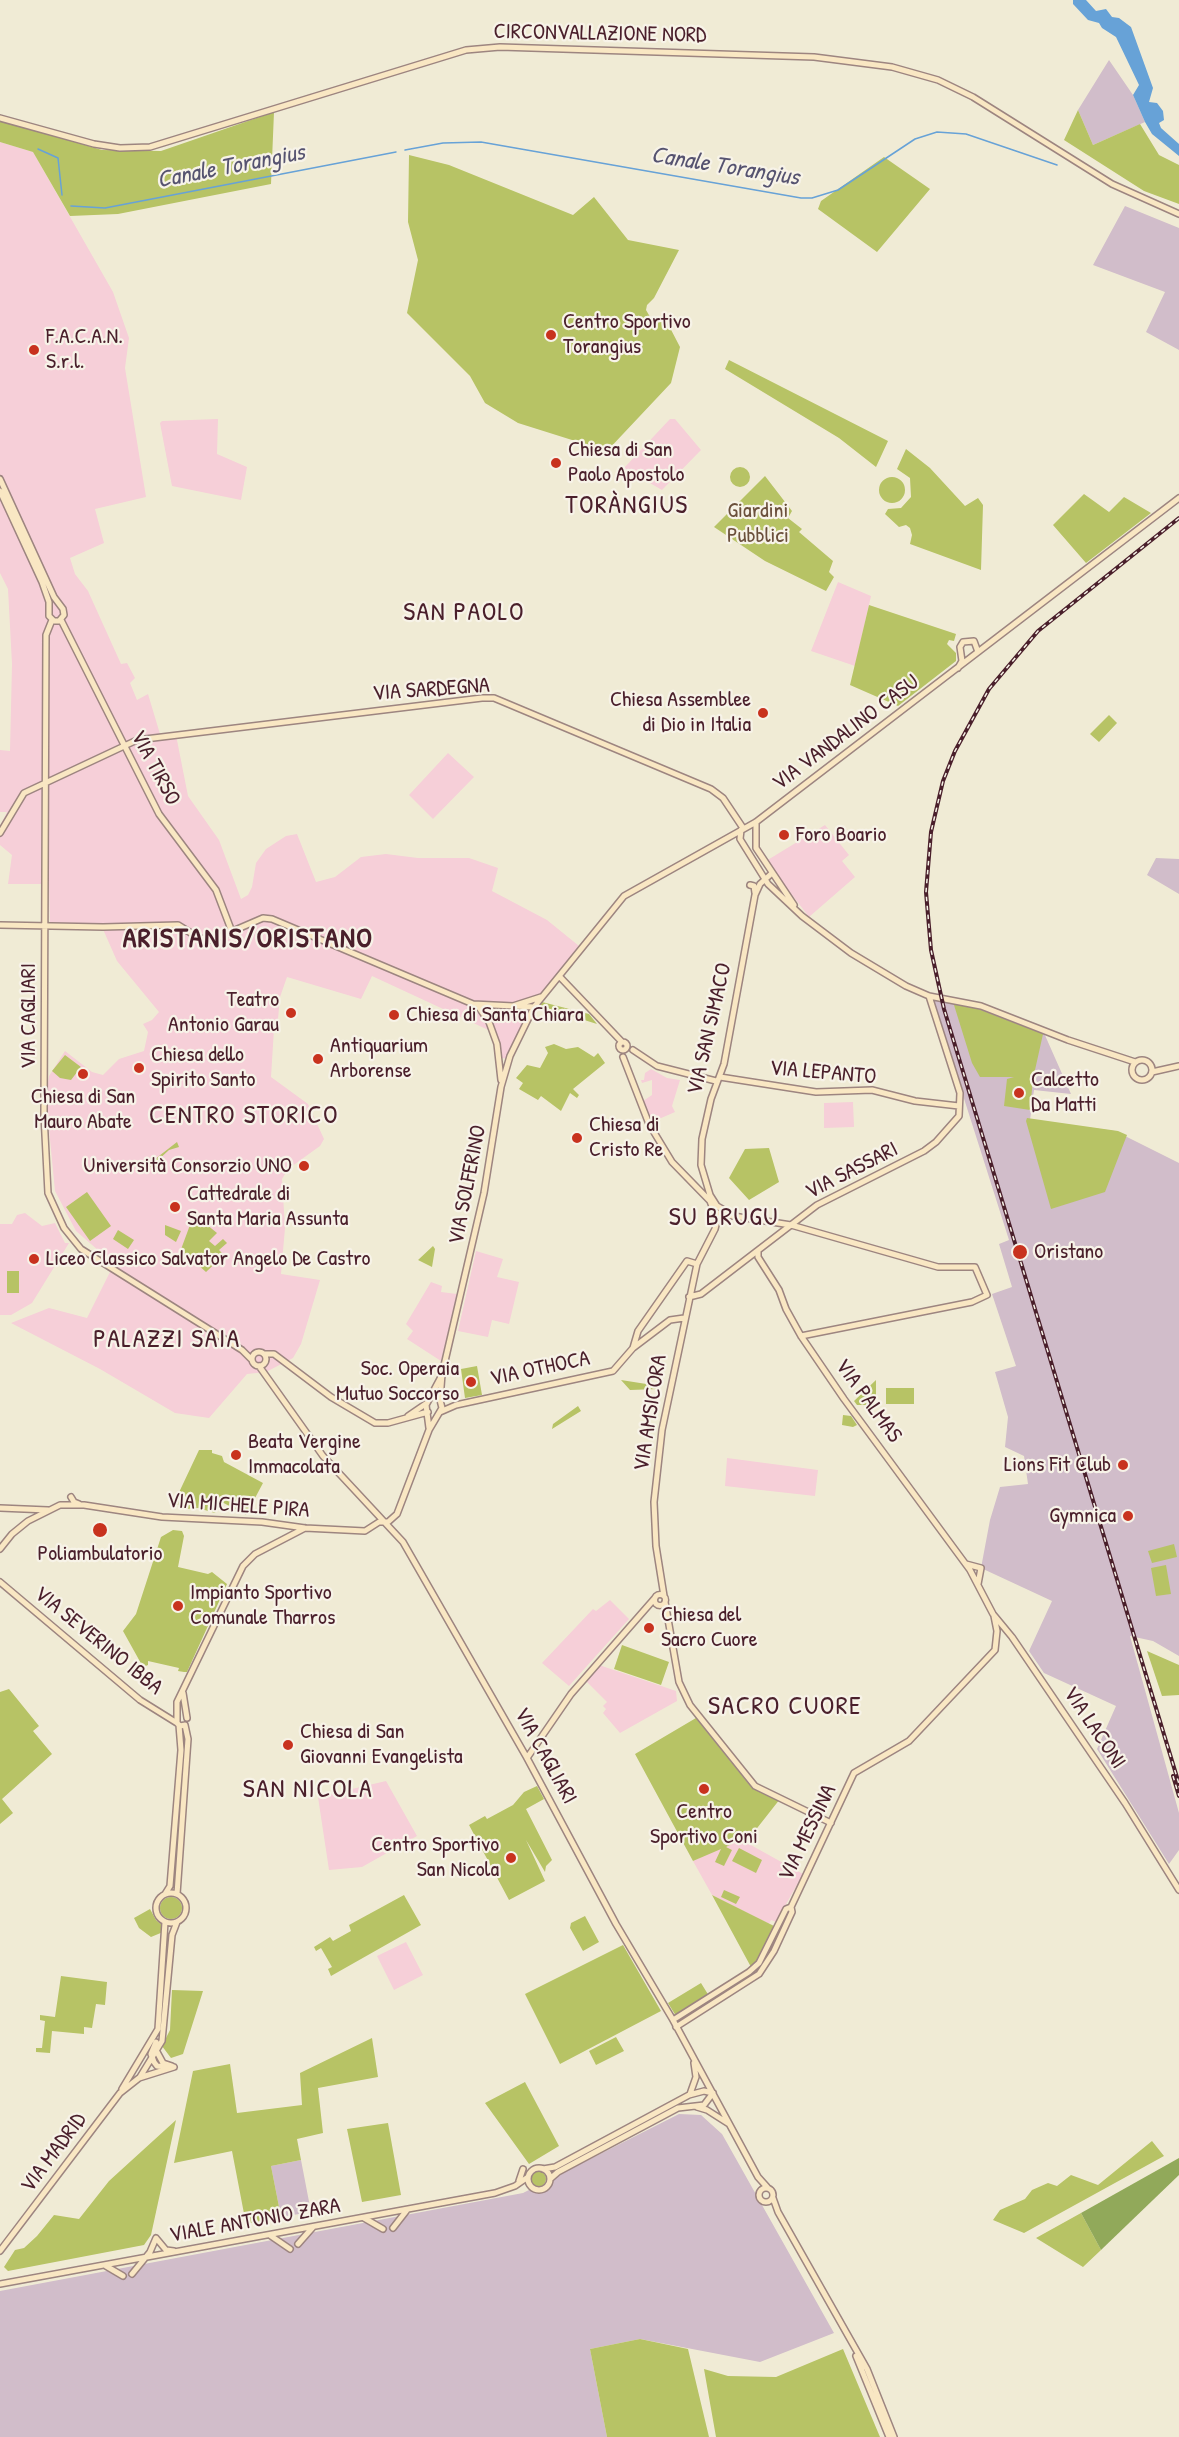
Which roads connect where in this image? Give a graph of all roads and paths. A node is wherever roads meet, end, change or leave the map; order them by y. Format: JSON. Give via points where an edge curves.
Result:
{"nodes":[{"id":1,"x":0,"y":118,"type":"edge"},
{"id":2,"x":1179,"y":214,"type":"edge"},
{"id":3,"x":0,"y":479,"type":"edge"},
{"id":4,"x":0,"y":491,"type":"edge"},
{"id":5,"x":1179,"y":498,"type":"edge"},
{"id":6,"x":60,"y":606,"type":"junction"},
{"id":7,"x":48,"y":610,"type":"junction"},
{"id":8,"x":51,"y":620,"type":"junction"},
{"id":9,"x":61,"y":620,"type":"junction"},
{"id":10,"x":978,"y":648,"type":"junction"},
{"id":11,"x":962,"y":653,"type":"junction"},
{"id":12,"x":971,"y":657,"type":"junction"},
{"id":13,"x":957,"y":670,"type":"junction"},
{"id":14,"x":124,"y":744,"type":"junction"},
{"id":15,"x":46,"y":781,"type":"junction"},
{"id":16,"x":745,"y":830,"type":"junction"},
{"id":17,"x":0,"y":833,"type":"edge"},
{"id":18,"x":754,"y":839,"type":"junction"},
{"id":19,"x":742,"y":842,"type":"junction"},
{"id":20,"x":769,"y":871,"type":"junction"},
{"id":21,"x":762,"y":875,"type":"junction"},
{"id":22,"x":750,"y":885,"type":"dead end"},
{"id":23,"x":755,"y":895,"type":"junction"},
{"id":24,"x":802,"y":916,"type":"junction"},
{"id":25,"x":0,"y":925,"type":"edge"},
{"id":26,"x":45,"y":927,"type":"junction"},
{"id":27,"x":232,"y":932,"type":"junction"},
{"id":28,"x":560,"y":977,"type":"junction"},
{"id":29,"x":542,"y":996,"type":"junction"},
{"id":30,"x":929,"y":996,"type":"junction"},
{"id":31,"x":478,"y":1006,"type":"junction"},
{"id":32,"x":510,"y":1006,"type":"junction"},
{"id":33,"x":534,"y":1007,"type":"junction"},
{"id":34,"x":622,"y":1046,"type":"junction"},
{"id":35,"x":500,"y":1063,"type":"junction"},
{"id":36,"x":1134,"y":1065,"type":"junction"},
{"id":37,"x":1179,"y":1066,"type":"edge"},
{"id":38,"x":506,"y":1067,"type":"junction"},
{"id":39,"x":1152,"y":1069,"type":"junction"},
{"id":40,"x":718,"y":1079,"type":"junction"},
{"id":41,"x":501,"y":1087,"type":"junction"},
{"id":42,"x":959,"y":1106,"type":"junction"},
{"id":43,"x":709,"y":1198,"type":"junction"},
{"id":44,"x":717,"y":1210,"type":"junction"},
{"id":45,"x":791,"y":1225,"type":"junction"},
{"id":46,"x":758,"y":1251,"type":"junction"},
{"id":47,"x":697,"y":1264,"type":"junction"},
{"id":48,"x":689,"y":1297,"type":"junction"},
{"id":49,"x":684,"y":1318,"type":"junction"},
{"id":50,"x":801,"y":1336,"type":"junction"},
{"id":51,"x":633,"y":1348,"type":"junction"},
{"id":52,"x":243,"y":1351,"type":"junction"},
{"id":53,"x":256,"y":1353,"type":"junction"},
{"id":54,"x":266,"y":1359,"type":"junction"},
{"id":55,"x":252,"y":1360,"type":"junction"},
{"id":56,"x":259,"y":1366,"type":"junction"},
{"id":57,"x":442,"y":1374,"type":"junction"},
{"id":58,"x":268,"y":1375,"type":"junction"},
{"id":59,"x":429,"y":1401,"type":"junction"},
{"id":60,"x":441,"y":1402,"type":"junction"},
{"id":61,"x":455,"y":1405,"type":"junction"},
{"id":62,"x":429,"y":1412,"type":"junction"},
{"id":63,"x":439,"y":1413,"type":"junction"},
{"id":64,"x":405,"y":1418,"type":"junction"},
{"id":65,"x":429,"y":1430,"type":"junction"},
{"id":66,"x":71,"y":1497,"type":"dead end"},
{"id":67,"x":84,"y":1505,"type":"junction"},
{"id":68,"x":0,"y":1508,"type":"edge"},
{"id":69,"x":50,"y":1510,"type":"junction"},
{"id":70,"x":24,"y":1511,"type":"junction"},
{"id":71,"x":28,"y":1521,"type":"junction"},
{"id":72,"x":388,"y":1522,"type":"junction"},
{"id":73,"x":305,"y":1528,"type":"junction"},
{"id":74,"x":12,"y":1534,"type":"junction"},
{"id":75,"x":0,"y":1539,"type":"edge"},
{"id":76,"x":0,"y":1549,"type":"edge"},
{"id":77,"x":975,"y":1570,"type":"joint"},
{"id":78,"x":0,"y":1582,"type":"edge"},
{"id":79,"x":659,"y":1600,"type":"junction"},
{"id":80,"x":993,"y":1614,"type":"junction"},
{"id":81,"x":1010,"y":1634,"type":"junction"},
{"id":82,"x":998,"y":1644,"type":"junction"},
{"id":83,"x":183,"y":1693,"type":"junction"},
{"id":84,"x":187,"y":1718,"type":"junction"},
{"id":85,"x":179,"y":1723,"type":"junction"},
{"id":86,"x":527,"y":1758,"type":"junction"},
{"id":87,"x":831,"y":1823,"type":"junction"},
{"id":88,"x":1179,"y":1890,"type":"edge"},
{"id":89,"x":165,"y":1894,"type":"junction"},
{"id":90,"x":177,"y":1894,"type":"junction"},
{"id":91,"x":790,"y":1907,"type":"junction"},
{"id":92,"x":165,"y":1922,"type":"junction"},
{"id":93,"x":177,"y":1922,"type":"junction"},
{"id":94,"x":672,"y":2020,"type":"junction"},
{"id":95,"x":676,"y":2027,"type":"junction"},
{"id":96,"x":158,"y":2030,"type":"junction"},
{"id":97,"x":157,"y":2052,"type":"junction"},
{"id":98,"x":692,"y":2055,"type":"junction"},
{"id":99,"x":153,"y":2058,"type":"junction"},
{"id":100,"x":174,"y":2067,"type":"junction"},
{"id":101,"x":129,"y":2078,"type":"junction"},
{"id":102,"x":139,"y":2078,"type":"junction"},
{"id":103,"x":120,"y":2093,"type":"junction"},
{"id":104,"x":713,"y":2093,"type":"junction"},
{"id":105,"x":689,"y":2095,"type":"junction"},
{"id":106,"x":696,"y":2107,"type":"junction"},
{"id":107,"x":731,"y":2125,"type":"junction"},
{"id":108,"x":523,"y":2169,"type":"dead end"},
{"id":109,"x":543,"y":2169,"type":"junction"},
{"id":110,"x":528,"y":2177,"type":"junction"},
{"id":111,"x":758,"y":2177,"type":"junction"},
{"id":112,"x":550,"y":2179,"type":"junction"},
{"id":113,"x":517,"y":2184,"type":"junction"},
{"id":114,"x":531,"y":2187,"type":"junction"},
{"id":115,"x":767,"y":2187,"type":"junction"},
{"id":116,"x":760,"y":2191,"type":"junction"},
{"id":117,"x":773,"y":2198,"type":"junction"},
{"id":118,"x":767,"y":2202,"type":"junction"},
{"id":119,"x":408,"y":2209,"type":"junction"},
{"id":120,"x":778,"y":2212,"type":"junction"},
{"id":121,"x":362,"y":2218,"type":"junction"},
{"id":122,"x":314,"y":2227,"type":"junction"},
{"id":123,"x":393,"y":2228,"type":"dead end"},
{"id":124,"x":383,"y":2229,"type":"dead end"},
{"id":125,"x":269,"y":2235,"type":"junction"},
{"id":126,"x":298,"y":2244,"type":"dead end"},
{"id":127,"x":290,"y":2249,"type":"dead end"},
{"id":128,"x":0,"y":2252,"type":"edge"},
{"id":129,"x":176,"y":2252,"type":"junction"},
{"id":130,"x":143,"y":2258,"type":"junction"},
{"id":131,"x":104,"y":2265,"type":"junction"},
{"id":132,"x":132,"y":2274,"type":"dead end"},
{"id":133,"x":123,"y":2276,"type":"dead end"},
{"id":134,"x":0,"y":2284,"type":"edge"},
{"id":135,"x":853,"y":2345,"type":"junction"},
{"id":136,"x":889,"y":2437,"type":"edge"},
{"id":137,"x":894,"y":2437,"type":"edge"}],
"edges":[{"from":1,"to":2,"type":"street","name":"CIRCONVALLAZIONE NORD","via":[[94,144],[150,147],[466,50],[500,47],[814,57],[892,67],[938,80],[1112,184]]},
{"from":3,"to":6,"type":"street"},
{"from":4,"to":7,"type":"street","via":[[35,565]]},
{"from":5,"to":10,"type":"street","via":[[990,644]]},
{"from":6,"to":7,"type":"street"},
{"from":6,"to":9,"type":"street","via":[[64,613]]},
{"from":7,"to":8,"type":"street"},
{"from":8,"to":9,"type":"street"},
{"from":8,"to":15,"type":"street","name":"VIA CAGLIARI","via":[[46,634]]},
{"from":9,"to":14,"type":"street","name":"VIA TIRSO"},
{"from":10,"to":11,"type":"street","via":[[971,639],[966,640],[960,647]]},
{"from":10,"to":12,"type":"street"},
{"from":11,"to":12,"type":"street"},
{"from":11,"to":13,"type":"street"},
{"from":12,"to":13,"type":"street","name":"VIA VANDALINO CASU"},
{"from":13,"to":16,"type":"street","name":"VIA VANDALINO CASU"},
{"from":14,"to":15,"type":"street","name":"VIA SARDEGNA"},
{"from":14,"to":16,"type":"street","name":"VIA SARDEGNA","via":[[182,732],[494,698],[711,789],[723,798]]},
{"from":14,"to":27,"type":"street","name":"VIA TIRSO","via":[[159,814],[216,890]]},
{"from":15,"to":17,"type":"street","name":"VIA SARDEGNA","via":[[24,793]]},
{"from":15,"to":26,"type":"street","name":"VIA CAGLIARI"},
{"from":16,"to":18,"type":"street"},
{"from":16,"to":19,"type":"street","name":"VIA SARDEGNA"},
{"from":16,"to":28,"type":"street","name":"VIA SOLFERINO","via":[[624,896]]},
{"from":18,"to":19,"type":"street"},
{"from":18,"to":20,"type":"street"},
{"from":19,"to":21,"type":"street","name":"VIA SARDEGNA"},
{"from":20,"to":21,"type":"street","name":"VIA SAN SIMACO"},
{"from":20,"to":24,"type":"street"},
{"from":21,"to":23,"type":"street","name":"VIA SAN SIMACO"},
{"from":21,"to":24,"type":"street","name":"VIA SARDEGNA"},
{"from":22,"to":23,"type":"street","via":[[754,886]]},
{"from":23,"to":40,"type":"street","name":"VIA SAN SIMACO"},
{"from":24,"to":30,"type":"street","via":[[852,953]]},
{"from":25,"to":26,"type":"street"},
{"from":26,"to":27,"type":"street","via":[[178,925],[204,940]]},
{"from":26,"to":52,"type":"street","name":"VIA CAGLIARI","via":[[46,1179],[58,1218],[74,1242],[98,1262]]},
{"from":27,"to":31,"type":"street","via":[[263,918],[282,923]]},
{"from":28,"to":29,"type":"street","name":"VIA SOLFERINO"},
{"from":28,"to":34,"type":"street","name":"VIA LEPANTO"},
{"from":29,"to":32,"type":"street"},
{"from":29,"to":33,"type":"street","name":"VIA SOLFERINO"},
{"from":30,"to":36,"type":"street","via":[[981,1006]]},
{"from":30,"to":42,"type":"street","via":[[960,1093]]},
{"from":31,"to":32,"type":"street"},
{"from":31,"to":35,"type":"street","via":[[489,1022]]},
{"from":32,"to":33,"type":"street"},
{"from":33,"to":38,"type":"street","name":"VIA SOLFERINO"},
{"from":34,"to":40,"type":"street","name":"VIA LEPANTO","via":[[657,1066]]},
{"from":34,"to":43,"type":"street","via":[[649,1124],[672,1162]]},
{"from":35,"to":38,"type":"street"},
{"from":35,"to":41,"type":"street"},
{"from":36,"to":39,"type":"street","via":[[1145,1060]]},
{"from":36,"to":39,"type":"street","via":[[1133,1074],[1140,1080],[1147,1079]]},
{"from":37,"to":39,"type":"street"},
{"from":38,"to":41,"type":"street","name":"VIA SOLFERINO"},
{"from":40,"to":42,"type":"street","name":"VIA LEPANTO","via":[[816,1092],[872,1090],[915,1101]]},
{"from":40,"to":43,"type":"street","name":"VIA SAN SIMACO","via":[[701,1155]]},
{"from":41,"to":57,"type":"street","name":"VIA SOLFERINO","via":[[484,1193]]},
{"from":42,"to":45,"type":"street","name":"VIA SASSARI","via":[[959,1116],[924,1151],[817,1204]]},
{"from":43,"to":44,"type":"street"},
{"from":44,"to":45,"type":"street"},
{"from":44,"to":47,"type":"street","name":"VIA AMSICORA","via":[[716,1225]]},
{"from":45,"to":46,"type":"street","name":"VIA SASSARI"},
{"from":45,"to":50,"type":"street","via":[[938,1267],[975,1267],[987,1295],[972,1302]]},
{"from":46,"to":48,"type":"street","name":"VIA SASSARI","via":[[701,1294]]},
{"from":46,"to":50,"type":"street","name":"VIA PALMAS"},
{"from":47,"to":48,"type":"street","name":"VIA AMSICORA"},
{"from":47,"to":51,"type":"street","name":"VIA OTHOCA","via":[[687,1261],[683,1266],[638,1331]]},
{"from":48,"to":49,"type":"street","name":"VIA AMSICORA"},
{"from":49,"to":51,"type":"street","via":[[670,1320]]},
{"from":49,"to":79,"type":"street","name":"VIA AMSICORA","via":[[668,1394],[654,1502],[661,1578]]},
{"from":50,"to":77,"type":"street","name":"VIA PALMAS","via":[[964,1564]]},
{"from":51,"to":61,"type":"street","name":"VIA OTHOCA","via":[[613,1371]]},
{"from":52,"to":53,"type":"street","name":"VIA CAGLIARI"},
{"from":52,"to":55,"type":"street","name":"VIA CAGLIARI"},
{"from":53,"to":54,"type":"street","name":"VIA CAGLIARI"},
{"from":53,"to":55,"type":"street"},
{"from":54,"to":56,"type":"street"},
{"from":54,"to":58,"type":"street","name":"VIA CAGLIARI"},
{"from":54,"to":64,"type":"street","via":[[279,1358],[331,1397],[375,1423]]},
{"from":55,"to":56,"type":"street","name":"VIA CAGLIARI"},
{"from":56,"to":58,"type":"street","name":"VIA CAGLIARI"},
{"from":57,"to":59,"type":"street","name":"VIA SOLFERINO"},
{"from":57,"to":60,"type":"street","name":"VIA SOLFERINO"},
{"from":58,"to":72,"type":"street","name":"VIA CAGLIARI","via":[[323,1456]]},
{"from":59,"to":60,"type":"street","name":"VIA OTHOCA"},
{"from":59,"to":62,"type":"street"},
{"from":59,"to":64,"type":"street"},
{"from":60,"to":61,"type":"street","name":"VIA OTHOCA"},
{"from":60,"to":63,"type":"street","name":"VIA SOLFERINO"},
{"from":61,"to":63,"type":"street","name":"VIA OTHOCA"},
{"from":62,"to":63,"type":"street"},
{"from":62,"to":64,"type":"street"},
{"from":62,"to":65,"type":"street"},
{"from":63,"to":65,"type":"street","name":"VIA SOLFERINO"},
{"from":65,"to":72,"type":"street","name":"VIA SOLFERINO","via":[[397,1514]]},
{"from":66,"to":67,"type":"street","name":"VIA MICHELE PIRA"},
{"from":67,"to":69,"type":"street","name":"VIA MICHELE PIRA","via":[[60,1505]]},
{"from":67,"to":73,"type":"street","name":"VIA MICHELE PIRA","via":[[162,1517]]},
{"from":68,"to":70,"type":"street"},
{"from":69,"to":70,"type":"street"},
{"from":69,"to":71,"type":"street"},
{"from":70,"to":71,"type":"street","via":[[30,1514]]},
{"from":71,"to":74,"type":"street"},
{"from":72,"to":73,"type":"street","name":"VIA MICHELE PIRA","via":[[379,1522],[365,1531]]},
{"from":72,"to":86,"type":"street","name":"VIA CAGLIARI","via":[[440,1603]]},
{"from":73,"to":83,"type":"street","via":[[255,1554],[243,1566]]},
{"from":74,"to":75,"type":"street"},
{"from":74,"to":76,"type":"street"},
{"from":77,"to":80,"type":"street","name":"VIA LACONI","via":[[978,1586]]},
{"from":78,"to":85,"type":"street","name":"VIA SEVERINO IBBA","via":[[140,1700]]},
{"from":79,"to":86,"type":"street","via":[[646,1606],[572,1694]]},
{"from":79,"to":87,"type":"street","via":[[668,1624],[679,1682],[690,1705],[755,1786]]},
{"from":80,"to":81,"type":"street","name":"VIA LACONI"},
{"from":80,"to":82,"type":"street"},
{"from":81,"to":82,"type":"street"},
{"from":81,"to":88,"type":"street","name":"VIA LACONI"},
{"from":82,"to":87,"type":"street","name":"VIA MESSINA","via":[[909,1741],[854,1773]]},
{"from":83,"to":84,"type":"street"},
{"from":83,"to":85,"type":"street","via":[[177,1704]]},
{"from":84,"to":85,"type":"street"},
{"from":84,"to":85,"type":"street","via":[[182,1715]]},
{"from":85,"to":89,"type":"street","via":[[181,1750],[170,1886]]},
{"from":85,"to":90,"type":"street","via":[[188,1739]]},
{"from":86,"to":94,"type":"street","name":"VIA CAGLIARI"},
{"from":87,"to":91,"type":"street","name":"VIA MESSINA"},
{"from":89,"to":90,"type":"street"},
{"from":89,"to":92,"type":"street","via":[[156,1906]]},
{"from":90,"to":93,"type":"street","via":[[186,1911]]},
{"from":91,"to":94,"type":"street","name":"VIA MESSINA","via":[[754,1968]]},
{"from":91,"to":95,"type":"street","name":"VIA MESSINA","via":[[792,1912],[774,1951],[759,1974]]},
{"from":92,"to":93,"type":"street"},
{"from":92,"to":96,"type":"street"},
{"from":93,"to":97,"type":"street","via":[[172,1935],[164,2030]]},
{"from":94,"to":95,"type":"street","name":"VIA CAGLIARI"},
{"from":95,"to":98,"type":"street","name":"VIA CAGLIARI"},
{"from":96,"to":99,"type":"street"},
{"from":96,"to":101,"type":"street"},
{"from":97,"to":99,"type":"street"},
{"from":97,"to":100,"type":"street","via":[[163,2063]]},
{"from":98,"to":104,"type":"street","name":"VIA CAGLIARI"},
{"from":98,"to":105,"type":"street","via":[[696,2077]]},
{"from":99,"to":100,"type":"street","via":[[157,2066]]},
{"from":99,"to":101,"type":"street","via":[[146,2059]]},
{"from":99,"to":102,"type":"street"},
{"from":100,"to":102,"type":"street"},
{"from":101,"to":103,"type":"street"},
{"from":102,"to":103,"type":"street","name":"VIA MADRID"},
{"from":103,"to":128,"type":"street","name":"VIA MADRID"},
{"from":104,"to":105,"type":"street"},
{"from":104,"to":106,"type":"street","via":[[708,2103]]},
{"from":104,"to":107,"type":"street","name":"VIA CAGLIARI"},
{"from":105,"to":109,"type":"street","via":[[555,2167]]},
{"from":106,"to":107,"type":"street"},
{"from":106,"to":112,"type":"street","via":[[678,2108]]},
{"from":107,"to":111,"type":"street","name":"VIA CAGLIARI"},
{"from":108,"to":113,"type":"street"},
{"from":109,"to":110,"type":"street","via":[[533,2169]]},
{"from":109,"to":112,"type":"street"},
{"from":110,"to":113,"type":"street","name":"VIALE ANTONIO ZARA"},
{"from":110,"to":114,"type":"street"},
{"from":111,"to":115,"type":"street","name":"VIA CAGLIARI"},
{"from":111,"to":116,"type":"street","name":"VIA CAGLIARI"},
{"from":112,"to":114,"type":"street","via":[[544,2188]]},
{"from":113,"to":114,"type":"street","name":"VIALE ANTONIO ZARA"},
{"from":113,"to":119,"type":"street","name":"VIALE ANTONIO ZARA","via":[[495,2193]]},
{"from":115,"to":116,"type":"street"},
{"from":115,"to":117,"type":"street","name":"VIA CAGLIARI","via":[[773,2191]]},
{"from":116,"to":118,"type":"street","name":"VIA CAGLIARI","via":[[760,2198]]},
{"from":117,"to":118,"type":"street"},
{"from":117,"to":120,"type":"street","name":"VIA CAGLIARI"},
{"from":118,"to":120,"type":"street","name":"VIA CAGLIARI"},
{"from":119,"to":121,"type":"street","name":"VIALE ANTONIO ZARA"},
{"from":119,"to":123,"type":"street"},
{"from":120,"to":135,"type":"street","name":"VIA CAGLIARI"},
{"from":121,"to":122,"type":"street","name":"VIALE ANTONIO ZARA"},
{"from":121,"to":124,"type":"street"},
{"from":122,"to":125,"type":"street","name":"VIALE ANTONIO ZARA"},
{"from":122,"to":126,"type":"street"},
{"from":125,"to":127,"type":"street"},
{"from":125,"to":129,"type":"street","name":"VIALE ANTONIO ZARA"},
{"from":129,"to":130,"type":"street","name":"VIALE ANTONIO ZARA"},
{"from":129,"to":130,"type":"street","via":[[166,2250],[156,2238]]},
{"from":130,"to":131,"type":"street","name":"VIALE ANTONIO ZARA"},
{"from":130,"to":132,"type":"street"},
{"from":131,"to":133,"type":"street"},
{"from":131,"to":134,"type":"street","name":"VIALE ANTONIO ZARA"},
{"from":135,"to":136,"type":"street"},
{"from":135,"to":137,"type":"street","via":[[867,2369]]}]}
